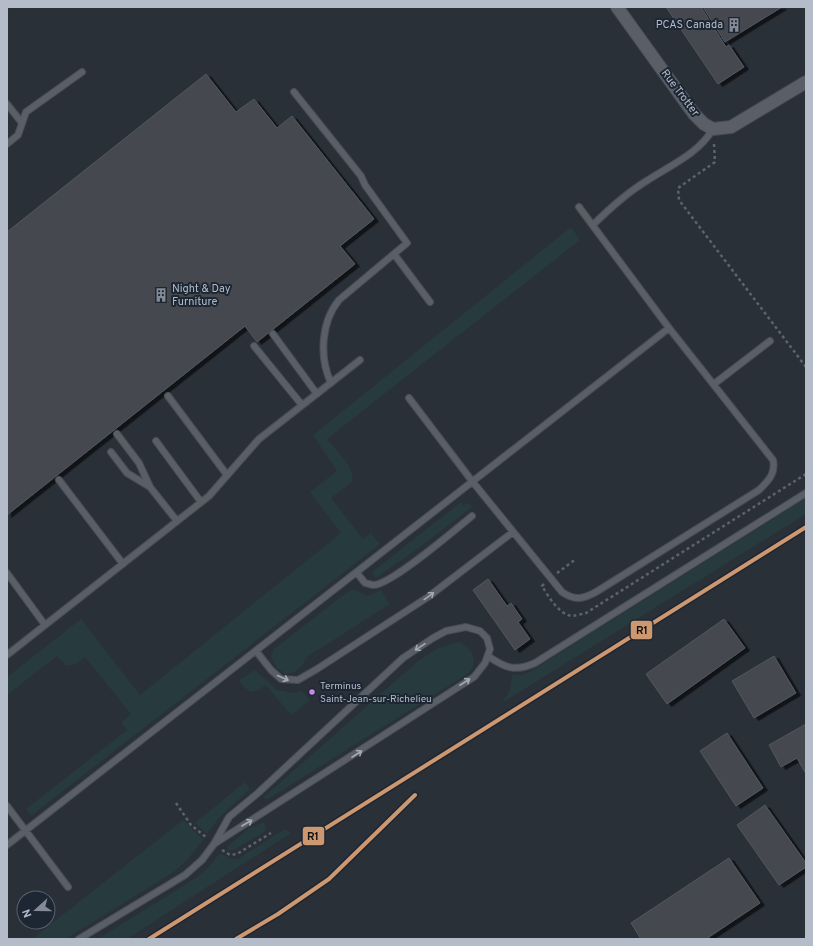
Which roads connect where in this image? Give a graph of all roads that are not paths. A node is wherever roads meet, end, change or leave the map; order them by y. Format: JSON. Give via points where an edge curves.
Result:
{"nodes":[{"id":1,"x":617,"y":7,"type":"edge"},
{"id":2,"x":82,"y":72,"type":"dead end"},
{"id":3,"x":806,"y":82,"type":"edge"},
{"id":4,"x":294,"y":92,"type":"dead end"},
{"id":5,"x":7,"y":104,"type":"edge"},
{"id":6,"x":22,"y":124,"type":"junction"},
{"id":7,"x":714,"y":129,"type":"junction"},
{"id":8,"x":7,"y":144,"type":"edge"},
{"id":9,"x":579,"y":207,"type":"dead end"},
{"id":10,"x":593,"y":225,"type":"junction"},
{"id":11,"x":394,"y":254,"type":"junction"},
{"id":12,"x":430,"y":302,"type":"dead end"},
{"id":13,"x":669,"y":328,"type":"junction"},
{"id":14,"x":273,"y":334,"type":"dead end"},
{"id":15,"x":770,"y":341,"type":"dead end"},
{"id":16,"x":254,"y":346,"type":"dead end"},
{"id":17,"x":360,"y":360,"type":"dead end"},
{"id":18,"x":331,"y":383,"type":"junction"},
{"id":19,"x":714,"y":384,"type":"junction"},
{"id":20,"x":317,"y":394,"type":"junction"},
{"id":21,"x":168,"y":396,"type":"dead end"},
{"id":22,"x":409,"y":398,"type":"dead end"},
{"id":23,"x":302,"y":406,"type":"junction"},
{"id":24,"x":117,"y":434,"type":"dead end"},
{"id":25,"x":156,"y":441,"type":"dead end"},
{"id":26,"x":111,"y":452,"type":"dead end"},
{"id":27,"x":227,"y":475,"type":"junction"},
{"id":28,"x":59,"y":480,"type":"dead end"},
{"id":29,"x":472,"y":481,"type":"junction"},
{"id":30,"x":150,"y":487,"type":"junction"},
{"id":31,"x":806,"y":492,"type":"edge"},
{"id":32,"x":201,"y":502,"type":"junction"},
{"id":33,"x":472,"y":516,"type":"dead end"},
{"id":34,"x":177,"y":521,"type":"junction"},
{"id":35,"x":513,"y":532,"type":"junction"},
{"id":36,"x":123,"y":564,"type":"junction"},
{"id":37,"x":7,"y":572,"type":"edge"},
{"id":38,"x":357,"y":573,"type":"junction"},
{"id":39,"x":45,"y":625,"type":"junction"},
{"id":40,"x":256,"y":651,"type":"junction"},
{"id":41,"x":7,"y":655,"type":"edge"},
{"id":42,"x":488,"y":656,"type":"junction"},
{"id":43,"x":7,"y":806,"type":"edge"},
{"id":44,"x":25,"y":830,"type":"junction"},
{"id":45,"x":214,"y":844,"type":"junction"},
{"id":46,"x":7,"y":845,"type":"edge"},
{"id":47,"x":68,"y":887,"type":"dead end"},
{"id":48,"x":79,"y":939,"type":"edge"}],
"edges":[{"from":1,"to":7,"type":"street","name":"Rue Trotter","via":[[694,114]]},
{"from":2,"to":6,"type":"lane","via":[[26,112]]},
{"from":3,"to":7,"type":"street","via":[[731,127]]},
{"from":4,"to":11,"type":"lane","via":[[361,176],[365,186],[407,243]]},
{"from":5,"to":6,"type":"lane"},
{"from":6,"to":8,"type":"lane","via":[[18,135]]},
{"from":7,"to":10,"type":"lane","via":[[698,148],[647,180]]},
{"from":9,"to":10,"type":"lane"},
{"from":10,"to":13,"type":"lane"},
{"from":11,"to":12,"type":"lane"},
{"from":11,"to":18,"type":"lane","via":[[330,310],[323,350],[324,365]]},
{"from":13,"to":19,"type":"lane"},
{"from":13,"to":29,"type":"lane"},
{"from":14,"to":20,"type":"lane"},
{"from":15,"to":19,"type":"lane"},
{"from":16,"to":23,"type":"lane"},
{"from":17,"to":18,"type":"lane"},
{"from":18,"to":20,"type":"lane"},
{"from":19,"to":35,"type":"lane","via":[[773,460],[775,467],[768,482],[759,490],[586,598],[578,600],[562,592]]},
{"from":20,"to":23,"type":"lane"},
{"from":21,"to":27,"type":"lane"},
{"from":22,"to":29,"type":"lane"},
{"from":23,"to":27,"type":"lane","via":[[259,439]]},
{"from":24,"to":30,"type":"lane","via":[[139,464]]},
{"from":25,"to":32,"type":"lane"},
{"from":26,"to":30,"type":"lane","via":[[127,473]]},
{"from":27,"to":32,"type":"lane"},
{"from":28,"to":36,"type":"lane"},
{"from":29,"to":35,"type":"lane"},
{"from":29,"to":38,"type":"lane"},
{"from":30,"to":34,"type":"lane"},
{"from":31,"to":42,"type":"lane","via":[[526,668],[503,666]]},
{"from":32,"to":34,"type":"lane"},
{"from":33,"to":38,"type":"lane","via":[[421,557],[384,581],[374,585],[365,583]]},
{"from":34,"to":36,"type":"lane"},
{"from":40,"to":35,"type":"lane","one_way":true,"via":[[270,670],[281,679],[302,678],[424,600]]},
{"from":36,"to":39,"type":"lane"},
{"from":37,"to":39,"type":"lane"},
{"from":38,"to":40,"type":"lane"},
{"from":39,"to":41,"type":"lane"},
{"from":40,"to":44,"type":"lane"},
{"from":45,"to":42,"type":"lane","one_way":true,"via":[[474,677]]},
{"from":42,"to":45,"type":"lane","one_way":true,"via":[[490,649],[487,638],[480,631],[466,627],[446,631],[403,658],[229,817]]},
{"from":43,"to":44,"type":"lane"},
{"from":44,"to":46,"type":"lane"},
{"from":44,"to":47,"type":"lane"},
{"from":45,"to":48,"type":"lane","via":[[202,860],[185,875]]}]}
